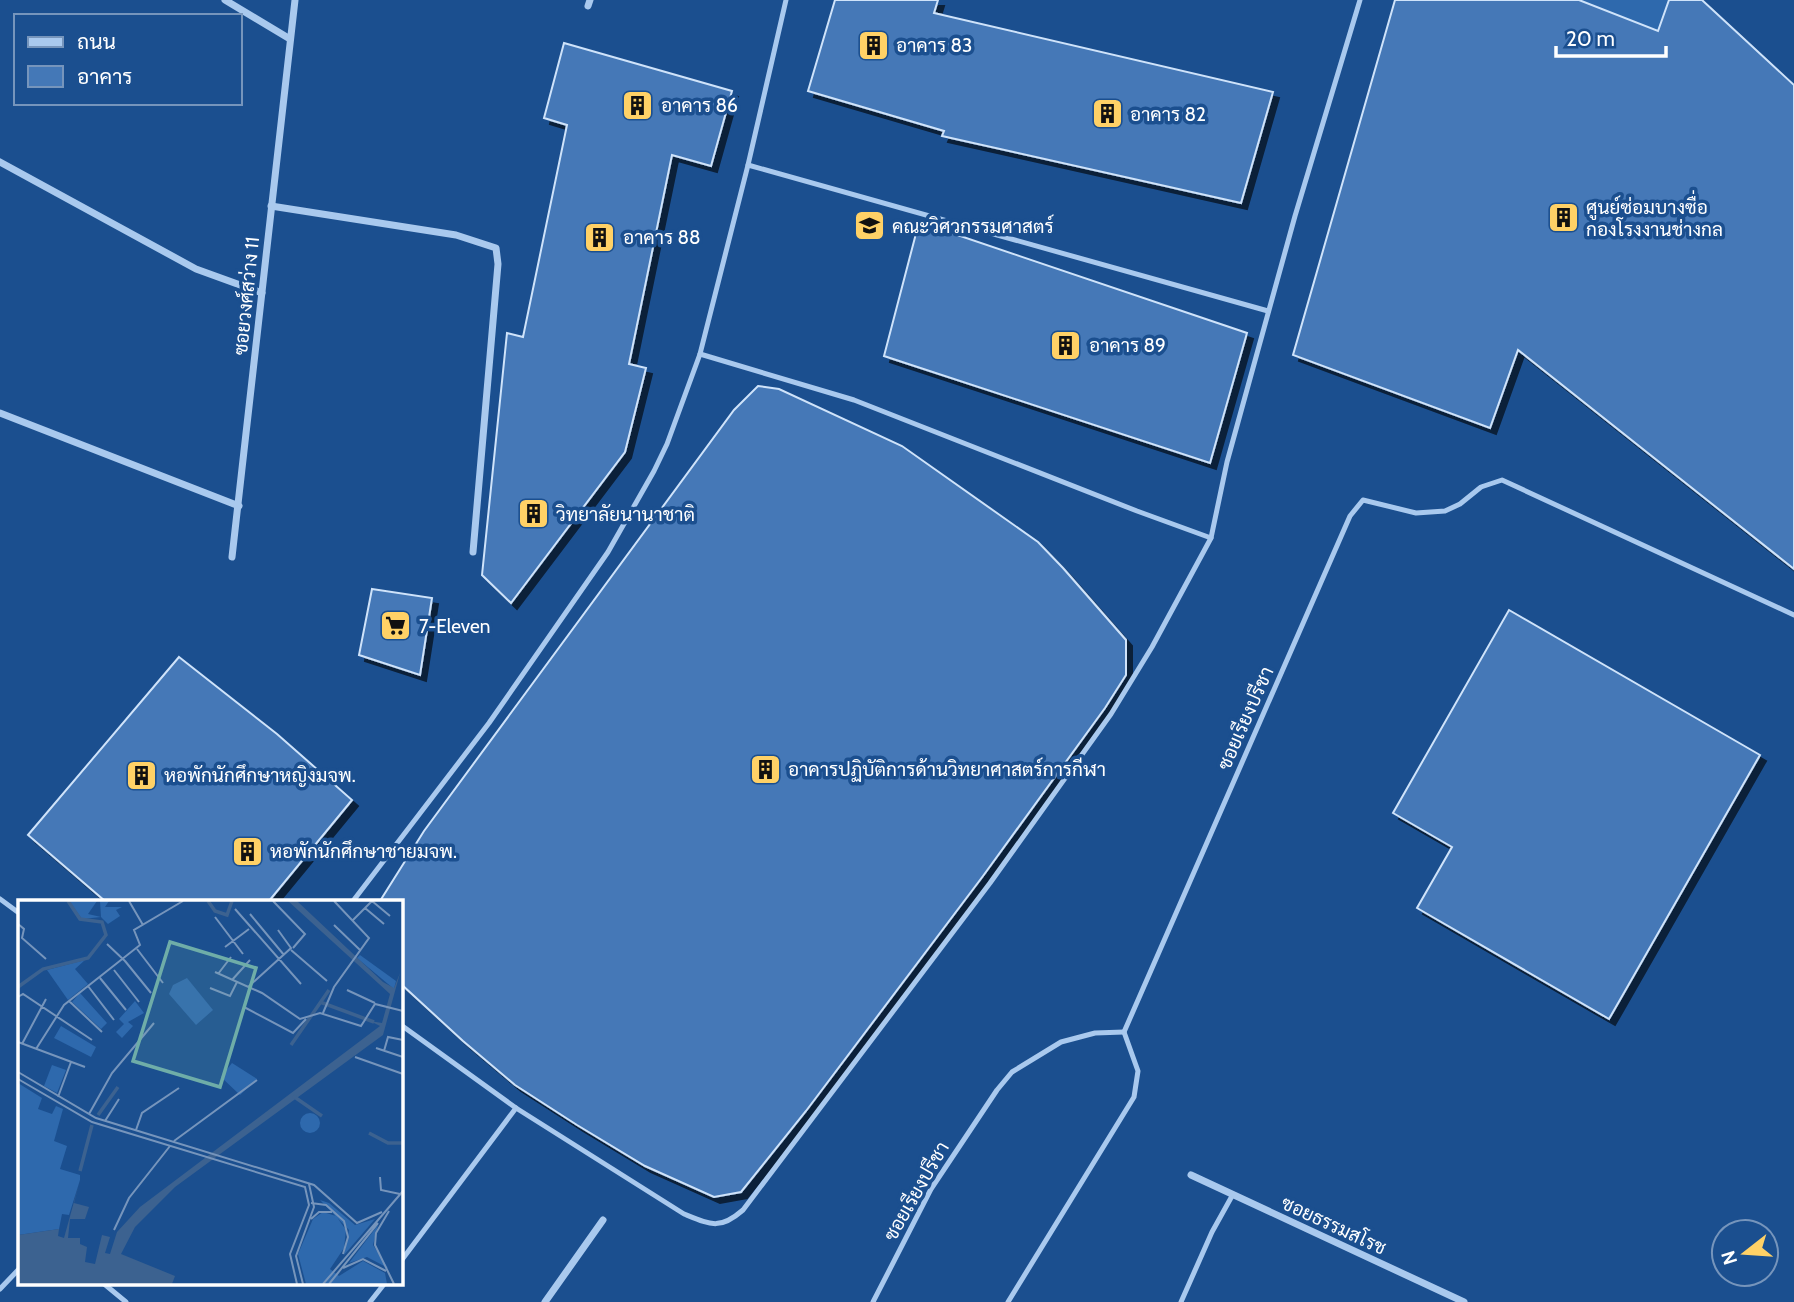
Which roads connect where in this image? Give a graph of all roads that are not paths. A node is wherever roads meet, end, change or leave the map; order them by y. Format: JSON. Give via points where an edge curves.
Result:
{"nodes":[{"id":1,"x":225,"y":0,"type":"edge"},
{"id":2,"x":295,"y":0,"type":"edge"},
{"id":3,"x":786,"y":0,"type":"edge"},
{"id":4,"x":1360,"y":0,"type":"edge"},
{"id":5,"x":290,"y":39,"type":"junction"},
{"id":6,"x":0,"y":162,"type":"edge"},
{"id":7,"x":748,"y":165,"type":"junction"},
{"id":8,"x":271,"y":206,"type":"junction"},
{"id":9,"x":262,"y":293,"type":"junction"},
{"id":10,"x":1268,"y":311,"type":"junction"},
{"id":11,"x":700,"y":354,"type":"junction"},
{"id":12,"x":0,"y":413,"type":"edge"},
{"id":13,"x":239,"y":506,"type":"junction"},
{"id":14,"x":1211,"y":538,"type":"junction"},
{"id":15,"x":473,"y":552,"type":"dead end"},
{"id":16,"x":232,"y":557,"type":"dead end"},
{"id":17,"x":1794,"y":615,"type":"edge"},
{"id":18,"x":0,"y":899,"type":"edge"},
{"id":19,"x":354,"y":900,"type":"edge"},
{"id":20,"x":18,"y":912,"type":"edge"},
{"id":21,"x":402,"y":1027,"type":"edge"},
{"id":22,"x":1124,"y":1032,"type":"junction"},
{"id":23,"x":516,"y":1108,"type":"junction"},
{"id":24,"x":1191,"y":1175,"type":"dead end"},
{"id":25,"x":1232,"y":1196,"type":"junction"},
{"id":26,"x":603,"y":1220,"type":"dead end"},
{"id":27,"x":402,"y":1260,"type":"edge"},
{"id":28,"x":18,"y":1270,"type":"edge"},
{"id":29,"x":104,"y":1284,"type":"edge"},
{"id":30,"x":384,"y":1284,"type":"edge"},
{"id":31,"x":0,"y":1289,"type":"edge"},
{"id":32,"x":126,"y":1302,"type":"edge"},
{"id":33,"x":370,"y":1302,"type":"edge"},
{"id":34,"x":545,"y":1302,"type":"edge"},
{"id":35,"x":873,"y":1302,"type":"edge"},
{"id":36,"x":1008,"y":1302,"type":"edge"},
{"id":37,"x":1181,"y":1302,"type":"edge"},
{"id":38,"x":1464,"y":1302,"type":"edge"}],
"edges":[{"from":1,"to":5,"type":"street"},
{"from":2,"to":5,"type":"street","name":"ซอยวงศ์สว่าง 11"},
{"from":3,"to":7,"type":"lane"},
{"from":4,"to":10,"type":"lane"},
{"from":5,"to":8,"type":"street","name":"ซอยวงศ์สว่าง 11"},
{"from":6,"to":9,"type":"street","via":[[196,269]]},
{"from":7,"to":10,"type":"lane"},
{"from":7,"to":11,"type":"lane"},
{"from":8,"to":9,"type":"street","name":"ซอยวงศ์สว่าง 11"},
{"from":8,"to":15,"type":"street","via":[[456,235],[496,248]]},
{"from":9,"to":13,"type":"street","name":"ซอยวงศ์สว่าง 11"},
{"from":10,"to":14,"type":"lane"},
{"from":11,"to":14,"type":"lane","via":[[854,400]]},
{"from":11,"to":19,"type":"lane","via":[[663,453],[608,552],[489,723]]},
{"from":12,"to":13,"type":"street"},
{"from":13,"to":16,"type":"street","name":"ซอยวงศ์สว่าง 11"},
{"from":14,"to":23,"type":"lane","via":[[1111,714],[990,883],[731,1221],[713,1225],[684,1214]]},
{"from":17,"to":22,"type":"lane","name":"ซอยเรียงปรีชา","via":[[1502,480],[1445,511],[1416,513],[1363,500],[1350,516]]},
{"from":18,"to":20,"type":"lane"},
{"from":21,"to":23,"type":"lane"},
{"from":22,"to":35,"type":"lane","name":"ซอยเรียงปรีชา","via":[[1095,1033],[1062,1042],[1012,1072],[931,1189]]},
{"from":22,"to":36,"type":"lane","via":[[1138,1071],[1134,1097]]},
{"from":23,"to":27,"type":"lane"},
{"from":24,"to":25,"type":"street","name":"ซอยธรรมสโรช"},
{"from":25,"to":37,"type":"lane"},
{"from":25,"to":38,"type":"street","name":"ซอยธรรมสโรช"},
{"from":26,"to":34,"type":"street"},
{"from":28,"to":31,"type":"lane"},
{"from":29,"to":32,"type":"lane"},
{"from":30,"to":33,"type":"lane"}]}
